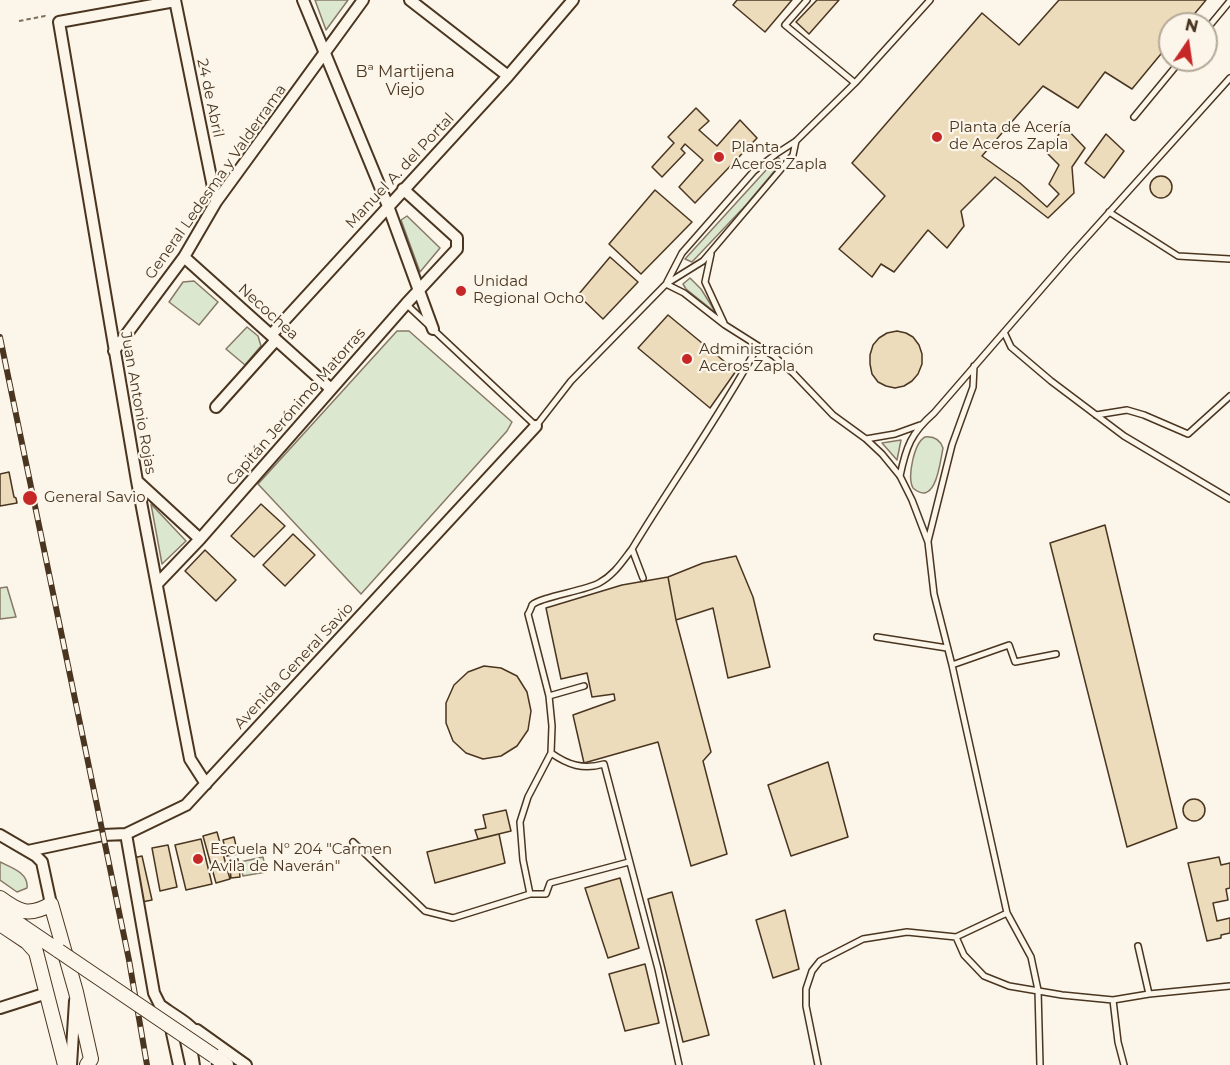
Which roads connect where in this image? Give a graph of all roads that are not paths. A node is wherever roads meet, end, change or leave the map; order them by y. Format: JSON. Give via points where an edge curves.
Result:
{"nodes":[{"id":1,"x":175,"y":0,"type":"edge"},
{"id":2,"x":303,"y":0,"type":"edge"},
{"id":3,"x":363,"y":0,"type":"edge"},
{"id":4,"x":410,"y":0,"type":"edge"},
{"id":5,"x":573,"y":0,"type":"edge"},
{"id":6,"x":807,"y":0,"type":"edge"},
{"id":7,"x":930,"y":0,"type":"edge"},
{"id":8,"x":1230,"y":2,"type":"edge"},
{"id":9,"x":1218,"y":16,"type":"edge"},
{"id":10,"x":323,"y":53,"type":"junction"},
{"id":11,"x":1171,"y":72,"type":"edge"},
{"id":12,"x":508,"y":76,"type":"junction"},
{"id":13,"x":1230,"y":78,"type":"edge"},
{"id":14,"x":855,"y":83,"type":"junction"},
{"id":15,"x":1134,"y":117,"type":"dead end"},
{"id":16,"x":796,"y":141,"type":"junction"},
{"id":17,"x":403,"y":189,"type":"junction"},
{"id":18,"x":216,"y":202,"type":"junction"},
{"id":19,"x":388,"y":206,"type":"junction"},
{"id":20,"x":1109,"y":212,"type":"junction"},
{"id":21,"x":711,"y":251,"type":"junction"},
{"id":22,"x":184,"y":257,"type":"junction"},
{"id":23,"x":1230,"y":259,"type":"edge"},
{"id":24,"x":666,"y":284,"type":"junction"},
{"id":25,"x":420,"y":291,"type":"junction"},
{"id":26,"x":406,"y":304,"type":"junction"},
{"id":27,"x":725,"y":325,"type":"junction"},
{"id":28,"x":433,"y":329,"type":"junction"},
{"id":29,"x":1005,"y":332,"type":"junction"},
{"id":30,"x":274,"y":338,"type":"junction"},
{"id":31,"x":758,"y":346,"type":"junction"},
{"id":32,"x":114,"y":351,"type":"junction"},
{"id":33,"x":974,"y":366,"type":"junction"},
{"id":34,"x":331,"y":389,"type":"junction"},
{"id":35,"x":1230,"y":396,"type":"edge"},
{"id":36,"x":216,"y":407,"type":"dead end"},
{"id":37,"x":1096,"y":415,"type":"junction"},
{"id":38,"x":922,"y":424,"type":"junction"},
{"id":39,"x":536,"y":426,"type":"junction"},
{"id":40,"x":866,"y":439,"type":"junction"},
{"id":41,"x":900,"y":476,"type":"junction"},
{"id":42,"x":137,"y":481,"type":"junction"},
{"id":43,"x":1230,"y":499,"type":"edge"},
{"id":44,"x":200,"y":539,"type":"junction"},
{"id":45,"x":927,"y":542,"type":"junction"},
{"id":46,"x":632,"y":549,"type":"junction"},
{"id":47,"x":643,"y":578,"type":"dead end"},
{"id":48,"x":157,"y":584,"type":"junction"},
{"id":49,"x":877,"y":637,"type":"dead end"},
{"id":50,"x":947,"y":648,"type":"junction"},
{"id":51,"x":1056,"y":654,"type":"dead end"},
{"id":52,"x":952,"y":665,"type":"junction"},
{"id":53,"x":584,"y":686,"type":"dead end"},
{"id":54,"x":549,"y":696,"type":"junction"},
{"id":55,"x":551,"y":753,"type":"junction"},
{"id":56,"x":206,"y":784,"type":"junction"},
{"id":57,"x":126,"y":834,"type":"junction"},
{"id":58,"x":0,"y":835,"type":"edge"},
{"id":59,"x":353,"y":842,"type":"dead end"},
{"id":60,"x":28,"y":851,"type":"junction"},
{"id":61,"x":629,"y":862,"type":"junction"},
{"id":62,"x":530,"y":894,"type":"junction"},
{"id":63,"x":0,"y":898,"type":"edge"},
{"id":64,"x":51,"y":904,"type":"junction"},
{"id":65,"x":0,"y":911,"type":"edge"},
{"id":66,"x":1007,"y":913,"type":"junction"},
{"id":67,"x":0,"y":924,"type":"edge"},
{"id":68,"x":956,"y":937,"type":"junction"},
{"id":69,"x":1138,"y":946,"type":"dead end"},
{"id":70,"x":1230,"y":986,"type":"edge"},
{"id":71,"x":1038,"y":990,"type":"junction"},
{"id":72,"x":76,"y":992,"type":"junction"},
{"id":73,"x":47,"y":993,"type":"junction"},
{"id":74,"x":1149,"y":994,"type":"junction"},
{"id":75,"x":1113,"y":1000,"type":"junction"},
{"id":76,"x":0,"y":1008,"type":"edge"},
{"id":77,"x":167,"y":1010,"type":"junction"},
{"id":78,"x":195,"y":1029,"type":"junction"},
{"id":79,"x":178,"y":1062,"type":"edge"},
{"id":80,"x":90,"y":1063,"type":"edge"},
{"id":81,"x":65,"y":1065,"type":"edge"},
{"id":82,"x":71,"y":1065,"type":"edge"},
{"id":83,"x":188,"y":1065,"type":"edge"},
{"id":84,"x":206,"y":1065,"type":"edge"},
{"id":85,"x":226,"y":1065,"type":"edge"},
{"id":86,"x":246,"y":1065,"type":"edge"},
{"id":87,"x":679,"y":1065,"type":"edge"},
{"id":88,"x":818,"y":1065,"type":"edge"},
{"id":89,"x":1040,"y":1065,"type":"edge"},
{"id":90,"x":1124,"y":1065,"type":"edge"}],
"edges":[{"from":1,"to":18,"type":"street","name":"24 de Abril"},
{"from":1,"to":32,"type":"street","name":"Juan Antonio Rojas","via":[[59,22]]},
{"from":2,"to":10,"type":"street"},
{"from":3,"to":10,"type":"street","name":"General Ledesma y Valderrama"},
{"from":4,"to":12,"type":"street"},
{"from":5,"to":12,"type":"street","name":"Manuel A. del Portal"},
{"from":6,"to":14,"type":"lane","via":[[785,25]]},
{"from":7,"to":14,"type":"lane"},
{"from":8,"to":9,"type":"lane"},
{"from":10,"to":18,"type":"street","name":"General Ledesma y Valderrama"},
{"from":10,"to":19,"type":"street"},
{"from":11,"to":15,"type":"lane"},
{"from":12,"to":17,"type":"street","name":"Manuel A. del Portal"},
{"from":13,"to":20,"type":"lane"},
{"from":14,"to":16,"type":"lane"},
{"from":16,"to":21,"type":"lane","via":[[793,155]]},
{"from":16,"to":24,"type":"lane","via":[[754,171],[682,253]]},
{"from":17,"to":19,"type":"street","name":"Manuel A. del Portal"},
{"from":17,"to":25,"type":"street","name":"Capitán Jerónimo Matorras","via":[[457,238],[457,249]]},
{"from":18,"to":22,"type":"street","name":"General Ledesma y Valderrama"},
{"from":19,"to":25,"type":"street"},
{"from":19,"to":30,"type":"street","name":"Manuel A. del Portal"},
{"from":20,"to":23,"type":"lane","via":[[1178,256]]},
{"from":20,"to":29,"type":"lane"},
{"from":21,"to":24,"type":"lane","via":[[696,267]]},
{"from":21,"to":27,"type":"lane","via":[[705,282]]},
{"from":22,"to":30,"type":"street","name":"Necochea"},
{"from":22,"to":32,"type":"street","name":"General Ledesma y Valderrama"},
{"from":24,"to":27,"type":"lane"},
{"from":24,"to":39,"type":"lane","via":[[571,381]]},
{"from":25,"to":26,"type":"street","name":"Capitán Jerónimo Matorras"},
{"from":25,"to":28,"type":"street"},
{"from":26,"to":28,"type":"lane"},
{"from":26,"to":34,"type":"street","name":"Capitán Jerónimo Matorras"},
{"from":27,"to":31,"type":"lane"},
{"from":28,"to":39,"type":"lane"},
{"from":29,"to":33,"type":"lane"},
{"from":29,"to":37,"type":"lane","via":[[1011,348]]},
{"from":30,"to":34,"type":"street","name":"Necochea"},
{"from":30,"to":36,"type":"street","name":"Manuel A. del Portal"},
{"from":31,"to":40,"type":"lane"},
{"from":31,"to":46,"type":"lane","via":[[726,404]]},
{"from":32,"to":42,"type":"street","name":"Juan Antonio Rojas"},
{"from":33,"to":38,"type":"lane"},
{"from":33,"to":45,"type":"lane","via":[[973,387],[952,445]]},
{"from":34,"to":44,"type":"street","name":"Capitán Jerónimo Matorras"},
{"from":35,"to":37,"type":"lane","via":[[1188,434],[1127,410]]},
{"from":37,"to":43,"type":"lane"},
{"from":38,"to":40,"type":"lane"},
{"from":38,"to":41,"type":"lane","via":[[910,439]]},
{"from":39,"to":56,"type":"street","name":"Avenida General Savio"},
{"from":40,"to":41,"type":"lane"},
{"from":41,"to":45,"type":"lane"},
{"from":42,"to":44,"type":"street"},
{"from":42,"to":48,"type":"street","name":"Juan Antonio Rojas"},
{"from":44,"to":48,"type":"street","name":"Capitán Jerónimo Matorras"},
{"from":45,"to":50,"type":"lane"},
{"from":46,"to":47,"type":"lane"},
{"from":46,"to":54,"type":"lane","via":[[614,573],[599,583],[532,605],[528,614]]},
{"from":48,"to":56,"type":"street","name":"Juan Antonio Rojas","via":[[190,759]]},
{"from":49,"to":50,"type":"lane"},
{"from":50,"to":52,"type":"lane"},
{"from":51,"to":52,"type":"lane","via":[[1015,662],[1009,645]]},
{"from":52,"to":66,"type":"lane"},
{"from":53,"to":54,"type":"lane"},
{"from":54,"to":55,"type":"lane"},
{"from":55,"to":61,"type":"lane","via":[[574,766],[591,768],[604,764]]},
{"from":55,"to":62,"type":"lane","via":[[520,822]]},
{"from":56,"to":57,"type":"street","name":"Avenida General Savio","via":[[186,805]]},
{"from":57,"to":60,"type":"street","name":"Avenida General Savio"},
{"from":57,"to":77,"type":"street","via":[[154,993]]},
{"from":58,"to":60,"type":"street"},
{"from":59,"to":62,"type":"lane","via":[[425,911],[453,918]]},
{"from":60,"to":64,"type":"street","via":[[42,862]]},
{"from":61,"to":62,"type":"lane","via":[[550,883],[546,894]]},
{"from":61,"to":87,"type":"lane"},
{"from":63,"to":64,"type":"street","via":[[28,912]]},
{"from":64,"to":72,"type":"street"},
{"from":65,"to":85,"type":"street","bridge":true},
{"from":66,"to":68,"type":"lane"},
{"from":66,"to":71,"type":"lane","via":[[1031,957]]},
{"from":67,"to":73,"type":"street","via":[[36,952]]},
{"from":68,"to":71,"type":"lane","via":[[964,956],[984,976],[1009,986]]},
{"from":68,"to":88,"type":"lane","via":[[907,932],[863,939],[820,961],[806,989]]},
{"from":69,"to":74,"type":"lane"},
{"from":70,"to":74,"type":"lane"},
{"from":71,"to":75,"type":"lane"},
{"from":71,"to":89,"type":"lane"},
{"from":72,"to":80,"type":"street"},
{"from":72,"to":82,"type":"street"},
{"from":73,"to":76,"type":"street"},
{"from":73,"to":81,"type":"street"},
{"from":74,"to":75,"type":"lane"},
{"from":75,"to":90,"type":"lane"},
{"from":77,"to":78,"type":"street"},
{"from":77,"to":79,"type":"street"},
{"from":78,"to":84,"type":"street"},
{"from":78,"to":86,"type":"street"},
{"from":79,"to":83,"type":"street"}]}
